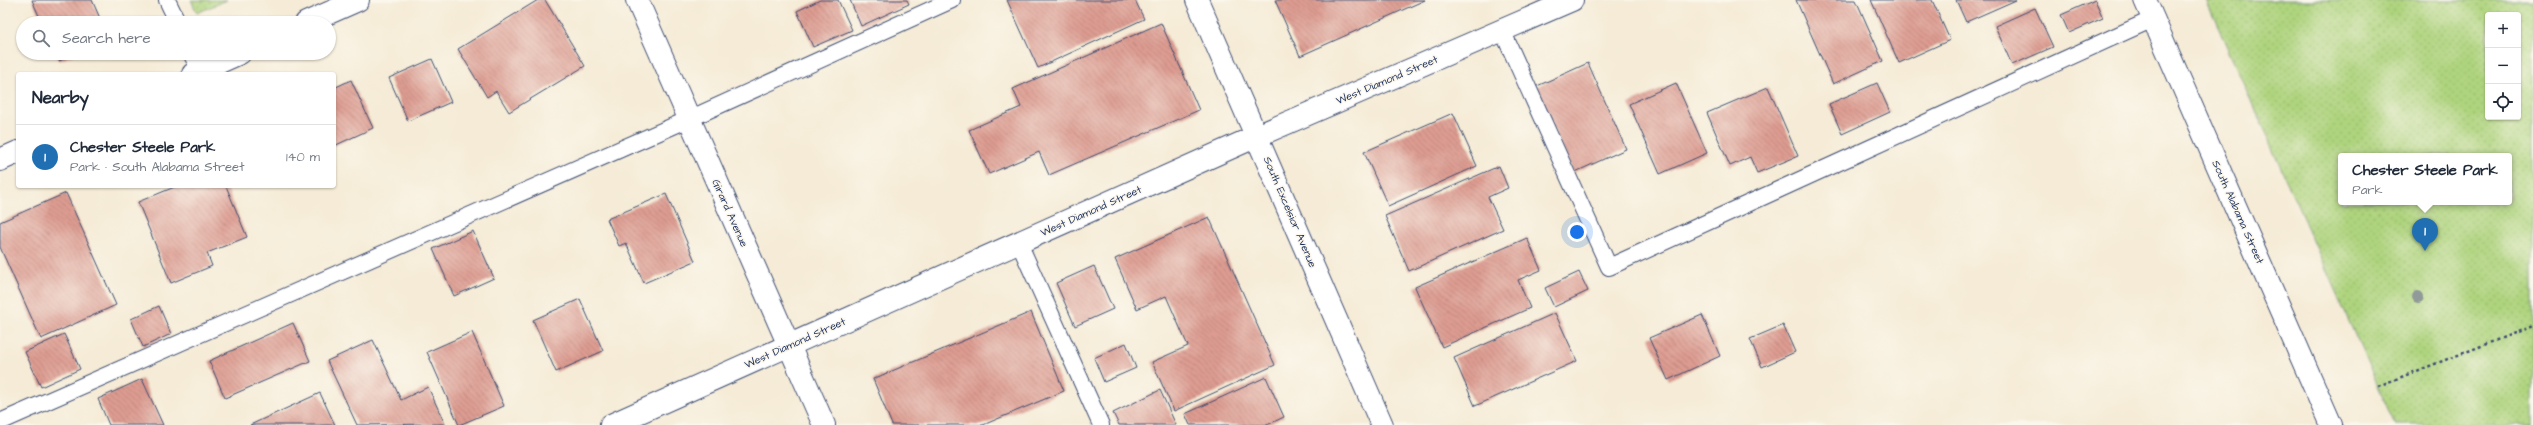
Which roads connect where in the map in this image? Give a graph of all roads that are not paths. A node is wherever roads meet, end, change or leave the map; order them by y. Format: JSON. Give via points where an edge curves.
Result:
{"nodes":[{"id":1,"x":167,"y":0,"type":"edge"},
{"id":2,"x":358,"y":0,"type":"edge"},
{"id":3,"x":637,"y":0,"type":"edge"},
{"id":4,"x":952,"y":0,"type":"edge"},
{"id":5,"x":1197,"y":0,"type":"edge"},
{"id":6,"x":1572,"y":0,"type":"edge"},
{"id":7,"x":2149,"y":10,"type":"edge"},
{"id":8,"x":175,"y":16,"type":"edge"},
{"id":9,"x":322,"y":16,"type":"edge"},
{"id":10,"x":1502,"y":30,"type":"junction"},
{"id":11,"x":216,"y":60,"type":"edge"},
{"id":12,"x":195,"y":66,"type":"edge"},
{"id":13,"x":689,"y":119,"type":"junction"},
{"id":14,"x":1258,"y":136,"type":"junction"},
{"id":15,"x":16,"y":153,"type":"edge"},
{"id":16,"x":0,"y":160,"type":"edge"},
{"id":17,"x":1019,"y":243,"type":"junction"},
{"id":18,"x":788,"y":347,"type":"junction"},
{"id":19,"x":0,"y":422,"type":"edge"},
{"id":20,"x":611,"y":425,"type":"edge"},
{"id":21,"x":824,"y":425,"type":"edge"},
{"id":22,"x":1101,"y":425,"type":"edge"},
{"id":23,"x":1382,"y":425,"type":"edge"},
{"id":24,"x":2331,"y":425,"type":"edge"}],
"edges":[{"from":1,"to":8,"type":"lane"},
{"from":2,"to":9,"type":"street"},
{"from":3,"to":13,"type":"street","name":"Girard Avenue"},
{"from":4,"to":13,"type":"lane"},
{"from":5,"to":14,"type":"street","name":"South Excelsior Avenue"},
{"from":6,"to":10,"type":"street","name":"West Diamond Street"},
{"from":7,"to":10,"type":"lane","via":[[1609,267]]},
{"from":7,"to":24,"type":"street","name":"South Alabama Street"},
{"from":10,"to":14,"type":"street","name":"West Diamond Street"},
{"from":11,"to":12,"type":"street"},
{"from":13,"to":18,"type":"street","name":"Girard Avenue"},
{"from":13,"to":19,"type":"lane"},
{"from":14,"to":17,"type":"street","name":"West Diamond Street"},
{"from":14,"to":23,"type":"street","name":"South Excelsior Avenue"},
{"from":15,"to":16,"type":"street"},
{"from":17,"to":18,"type":"street","name":"West Diamond Street"},
{"from":17,"to":22,"type":"lane"},
{"from":18,"to":20,"type":"street","name":"West Diamond Street"},
{"from":18,"to":21,"type":"street","name":"Girard Avenue"}]}
